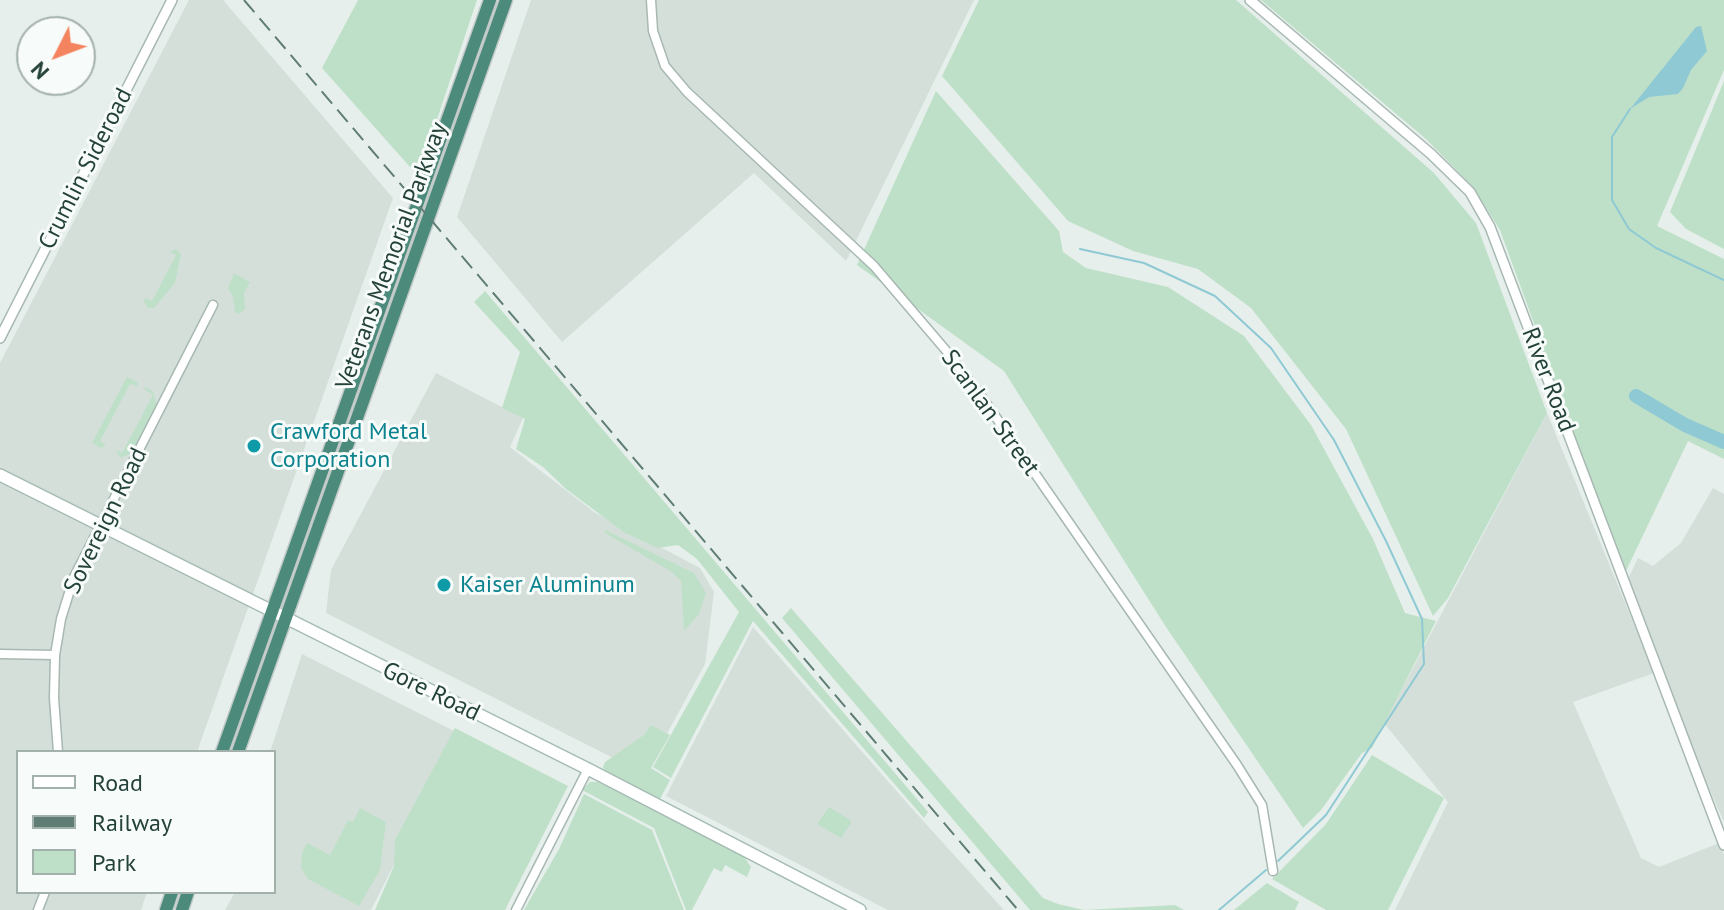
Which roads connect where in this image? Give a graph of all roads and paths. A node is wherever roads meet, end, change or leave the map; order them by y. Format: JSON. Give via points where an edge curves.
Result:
{"nodes":[{"id":1,"x":172,"y":0,"type":"edge"},
{"id":2,"x":490,"y":0,"type":"edge"},
{"id":3,"x":506,"y":0,"type":"edge"},
{"id":4,"x":651,"y":0,"type":"edge"},
{"id":5,"x":1250,"y":0,"type":"edge"},
{"id":6,"x":213,"y":305,"type":"dead end"},
{"id":7,"x":0,"y":338,"type":"edge"},
{"id":8,"x":0,"y":475,"type":"edge"},
{"id":9,"x":101,"y":526,"type":"junction"},
{"id":10,"x":272,"y":613,"type":"junction"},
{"id":11,"x":285,"y":619,"type":"junction"},
{"id":12,"x":0,"y":654,"type":"edge"},
{"id":13,"x":55,"y":655,"type":"junction"},
{"id":14,"x":58,"y":750,"type":"edge"},
{"id":15,"x":223,"y":750,"type":"edge"},
{"id":16,"x":239,"y":750,"type":"edge"},
{"id":17,"x":588,"y":769,"type":"junction"},
{"id":18,"x":1724,"y":845,"type":"edge"},
{"id":19,"x":1273,"y":871,"type":"dead end"},
{"id":20,"x":516,"y":910,"type":"edge"},
{"id":21,"x":860,"y":910,"type":"edge"}],
"edges":[{"from":1,"to":7,"type":"street","name":"Crumlin Sideroad"},
{"from":2,"to":10,"type":"highway","name":"Veterans Memorial Parkway"},
{"from":3,"to":11,"type":"highway","name":"Veterans Memorial Parkway"},
{"from":4,"to":19,"type":"street","name":"Scanlan Street","via":[[653,31],[665,66],[874,266],[984,400],[1262,805]]},
{"from":5,"to":18,"type":"street","name":"River Road","via":[[1431,154],[1470,192],[1483,215]]},
{"from":6,"to":9,"type":"street","name":"Sovereign Road"},
{"from":8,"to":9,"type":"main road","name":"Gore Road"},
{"from":9,"to":10,"type":"main road","name":"Gore Road"},
{"from":9,"to":13,"type":"street","name":"Sovereign Road","via":[[74,577]]},
{"from":10,"to":11,"type":"main road","name":"Gore Road"},
{"from":10,"to":15,"type":"highway","name":"Veterans Memorial Parkway"},
{"from":11,"to":16,"type":"highway","name":"Veterans Memorial Parkway"},
{"from":11,"to":17,"type":"main road","name":"Gore Road"},
{"from":12,"to":13,"type":"street"},
{"from":13,"to":14,"type":"street","name":"Sovereign Road"},
{"from":17,"to":20,"type":"street"},
{"from":17,"to":21,"type":"main road","name":"Gore Road"}]}
